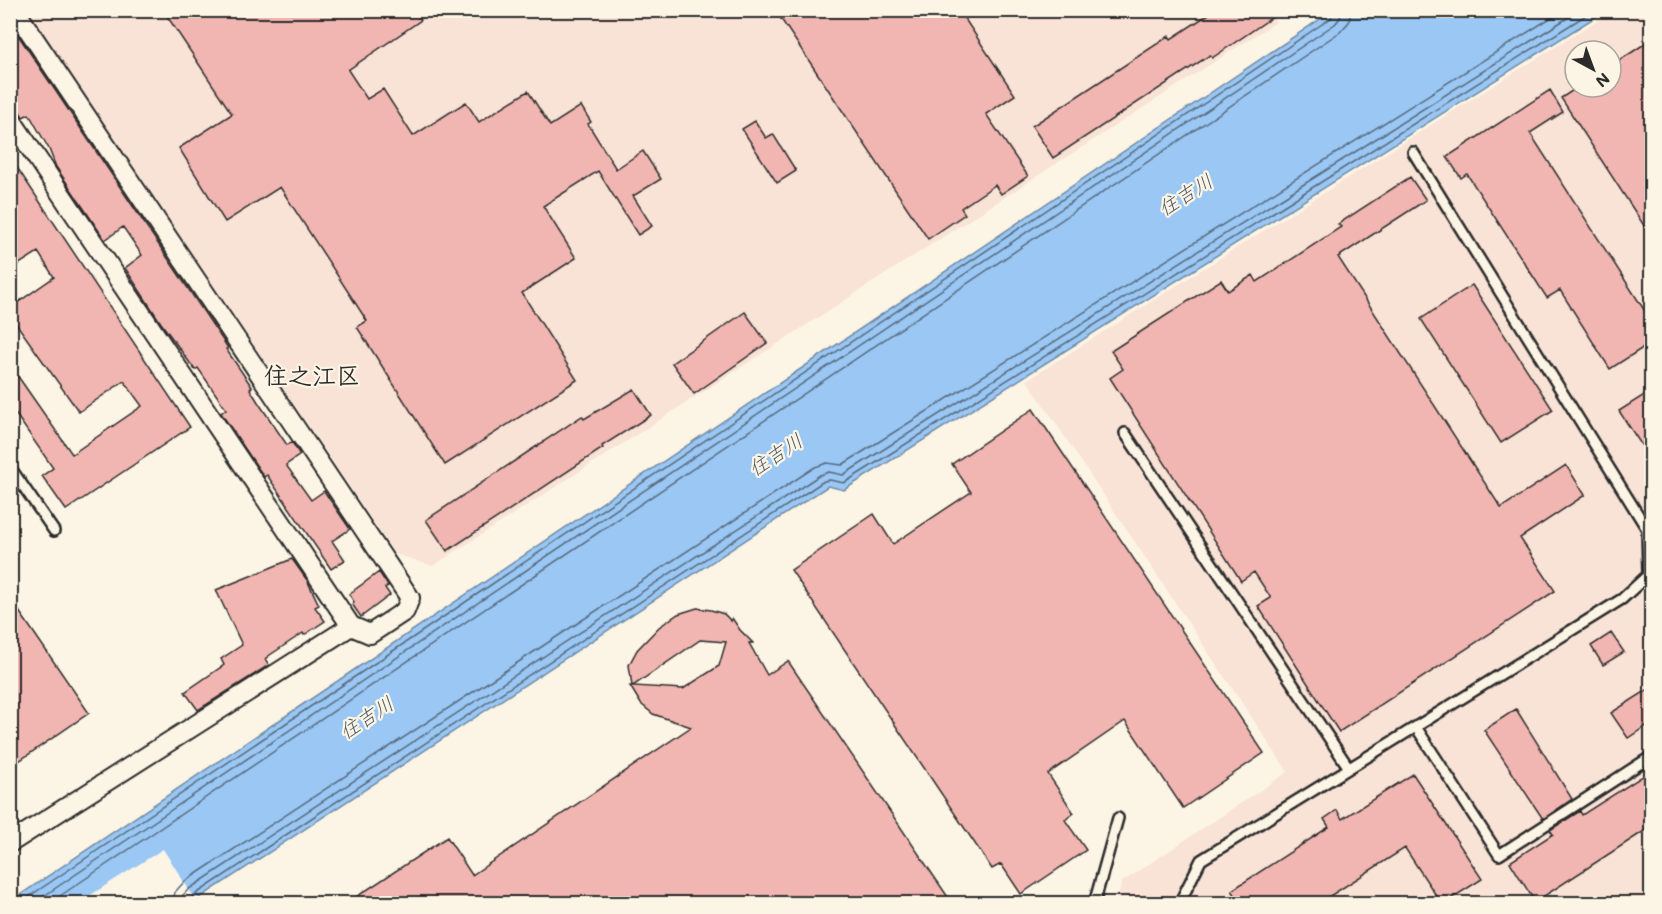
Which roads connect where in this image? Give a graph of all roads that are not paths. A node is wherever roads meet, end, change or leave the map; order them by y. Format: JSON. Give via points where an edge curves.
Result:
{"nodes":[{"id":1,"x":15,"y":10,"type":"edge"},
{"id":2,"x":10,"y":118,"type":"edge"},
{"id":3,"x":1413,"y":152,"type":"dead end"},
{"id":4,"x":1125,"y":433,"type":"dead end"},
{"id":5,"x":10,"y":467,"type":"edge"},
{"id":6,"x":54,"y":531,"type":"dead end"},
{"id":7,"x":1650,"y":578,"type":"edge"},
{"id":8,"x":351,"y":626,"type":"junction"},
{"id":9,"x":1416,"y":727,"type":"junction"},
{"id":10,"x":1652,"y":756,"type":"edge"},
{"id":11,"x":1349,"y":768,"type":"junction"},
{"id":12,"x":1118,"y":818,"type":"dead end"},
{"id":13,"x":10,"y":843,"type":"edge"},
{"id":14,"x":1094,"y":903,"type":"edge"},
{"id":15,"x":1179,"y":903,"type":"edge"}],
"edges":[{"from":1,"to":8,"type":"street","via":[[410,598],[405,611],[370,634]]},
{"from":2,"to":8,"type":"street"},
{"from":3,"to":7,"type":"lane","via":[[1647,528]]},
{"from":4,"to":11,"type":"lane"},
{"from":5,"to":6,"type":"lane"},
{"from":7,"to":9,"type":"lane"},
{"from":8,"to":13,"type":"street"},
{"from":9,"to":10,"type":"lane","via":[[1499,855]]},
{"from":9,"to":11,"type":"lane"},
{"from":11,"to":15,"type":"lane","via":[[1201,860]]},
{"from":12,"to":14,"type":"lane"}]}
